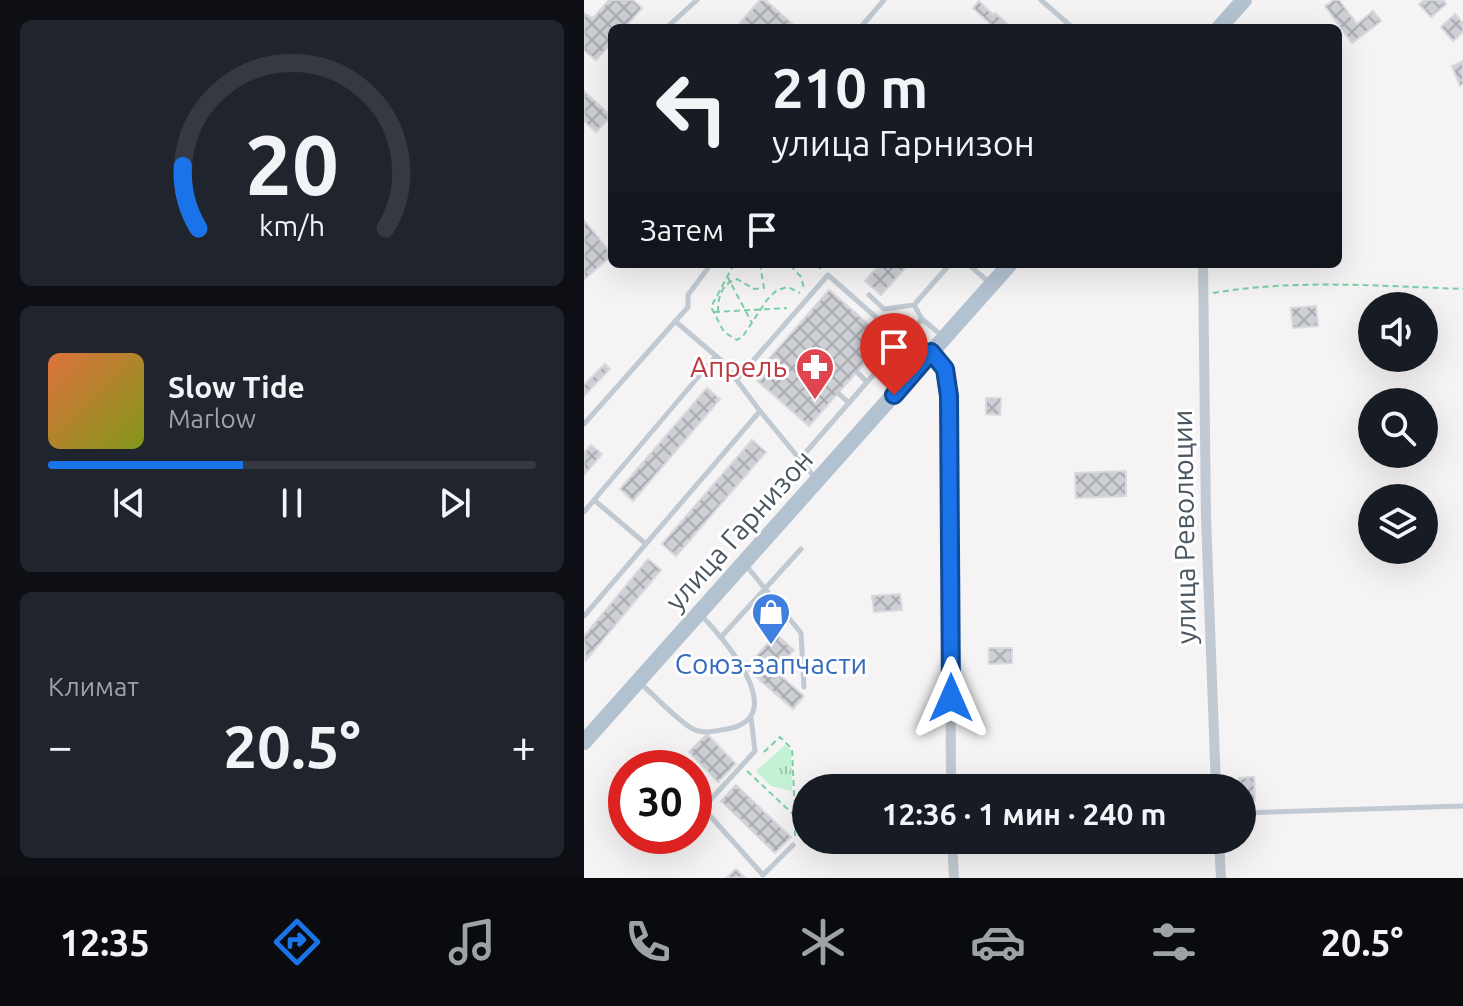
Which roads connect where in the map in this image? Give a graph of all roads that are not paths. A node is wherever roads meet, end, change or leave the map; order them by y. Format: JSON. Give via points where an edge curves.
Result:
{"nodes":[{"id":1,"x":697,"y":0,"type":"edge"},
{"id":2,"x":884,"y":0,"type":"edge"},
{"id":3,"x":1041,"y":0,"type":"edge"},
{"id":4,"x":1244,"y":0,"type":"edge"},
{"id":5,"x":670,"y":24,"type":"edge"},
{"id":6,"x":863,"y":24,"type":"edge"},
{"id":7,"x":1068,"y":24,"type":"edge"},
{"id":8,"x":1223,"y":24,"type":"edge"},
{"id":9,"x":708,"y":268,"type":"edge"},
{"id":10,"x":946,"y":268,"type":"edge"},
{"id":11,"x":972,"y":268,"type":"edge"},
{"id":12,"x":1006,"y":268,"type":"edge"},
{"id":13,"x":1203,"y":268,"type":"edge"},
{"id":14,"x":991,"y":285,"type":"junction"},
{"id":15,"x":869,"y":295,"type":"dead end"},
{"id":16,"x":914,"y":305,"type":"junction"},
{"id":17,"x":922,"y":319,"type":"junction"},
{"id":18,"x":675,"y":321,"type":"junction"},
{"id":19,"x":944,"y":338,"type":"junction"},
{"id":20,"x":903,"y":341,"type":"junction"},
{"id":21,"x":931,"y":352,"type":"junction"},
{"id":22,"x":716,"y":356,"type":"junction"},
{"id":23,"x":857,"y":372,"type":"dead end"},
{"id":24,"x":737,"y":379,"type":"junction"},
{"id":25,"x":867,"y":382,"type":"junction"},
{"id":26,"x":838,"y":393,"type":"dead end"},
{"id":27,"x":849,"y":403,"type":"junction"},
{"id":28,"x":760,"y":411,"type":"junction"},
{"id":29,"x":584,"y":424,"type":"edge"},
{"id":30,"x":800,"y":459,"type":"junction"},
{"id":31,"x":819,"y":482,"type":"junction"},
{"id":32,"x":594,"y":500,"type":"junction"},
{"id":33,"x":584,"y":512,"type":"edge"},
{"id":34,"x":646,"y":544,"type":"junction"},
{"id":35,"x":801,"y":549,"type":"dead end"},
{"id":36,"x":745,"y":563,"type":"junction"},
{"id":37,"x":765,"y":589,"type":"junction"},
{"id":38,"x":700,"y":613,"type":"junction"},
{"id":39,"x":584,"y":616,"type":"edge"},
{"id":40,"x":722,"y":636,"type":"junction"},
{"id":41,"x":639,"y":682,"type":"junction"},
{"id":42,"x":804,"y":687,"type":"dead end"},
{"id":43,"x":751,"y":716,"type":"junction"},
{"id":44,"x":584,"y":742,"type":"edge"},
{"id":45,"x":951,"y":774,"type":"edge"},
{"id":46,"x":1215,"y":774,"type":"edge"},
{"id":47,"x":1463,"y":806,"type":"edge"},
{"id":48,"x":1256,"y":813,"type":"edge"},
{"id":49,"x":792,"y":846,"type":"edge"},
{"id":50,"x":953,"y":854,"type":"edge"},
{"id":51,"x":1220,"y":854,"type":"edge"},
{"id":52,"x":954,"y":878,"type":"edge"},
{"id":53,"x":1221,"y":878,"type":"edge"}],
"edges":[{"from":1,"to":5,"type":"lane"},
{"from":2,"to":6,"type":"lane"},
{"from":3,"to":7,"type":"lane"},
{"from":4,"to":8,"type":"main road"},
{"from":9,"to":18,"type":"lane"},
{"from":10,"to":16,"type":"lane"},
{"from":11,"to":14,"type":"lane"},
{"from":12,"to":14,"type":"main road","name":"улица Гарнизон"},
{"from":13,"to":46,"type":"street","name":"улица Революции"},
{"from":14,"to":19,"type":"main road","name":"улица Гарнизон"},
{"from":15,"to":16,"type":"lane","via":[[884,309]]},
{"from":16,"to":17,"type":"lane"},
{"from":17,"to":19,"type":"lane"},
{"from":17,"to":20,"type":"lane"},
{"from":18,"to":22,"type":"lane"},
{"from":18,"to":29,"type":"lane"},
{"from":19,"to":21,"type":"main road","name":"улица Гарнизон"},
{"from":20,"to":24,"type":"lane","via":[[828,275]]},
{"from":20,"to":25,"type":"lane"},
{"from":21,"to":31,"type":"main road","name":"улица Гарнизон"},
{"from":21,"to":45,"type":"street","via":[[945,369],[949,396]]},
{"from":22,"to":24,"type":"lane"},
{"from":22,"to":32,"type":"lane"},
{"from":23,"to":25,"type":"lane"},
{"from":24,"to":28,"type":"lane"},
{"from":25,"to":27,"type":"lane"},
{"from":26,"to":27,"type":"lane"},
{"from":27,"to":30,"type":"lane"},
{"from":28,"to":30,"type":"lane"},
{"from":28,"to":34,"type":"lane"},
{"from":30,"to":31,"type":"lane"},
{"from":31,"to":36,"type":"main road","name":"улица Гарнизон"},
{"from":32,"to":33,"type":"lane"},
{"from":32,"to":34,"type":"lane"},
{"from":34,"to":39,"type":"lane"},
{"from":35,"to":37,"type":"lane"},
{"from":36,"to":37,"type":"lane"},
{"from":36,"to":38,"type":"main road","name":"улица Гарнизон"},
{"from":37,"to":40,"type":"lane"},
{"from":37,"to":42,"type":"lane","via":[[803,638]]},
{"from":38,"to":40,"type":"lane"},
{"from":38,"to":41,"type":"main road","name":"улица Гарнизон"},
{"from":40,"to":43,"type":"lane","via":[[753,692]]},
{"from":41,"to":43,"type":"lane","via":[[692,728],[706,733],[741,727]]},
{"from":41,"to":44,"type":"main road","name":"улица Гарнизон"},
{"from":43,"to":49,"type":"lane","via":[[755,751],[703,808],[763,875]]},
{"from":47,"to":48,"type":"lane"},
{"from":50,"to":52,"type":"street"},
{"from":51,"to":53,"type":"street"}]}
